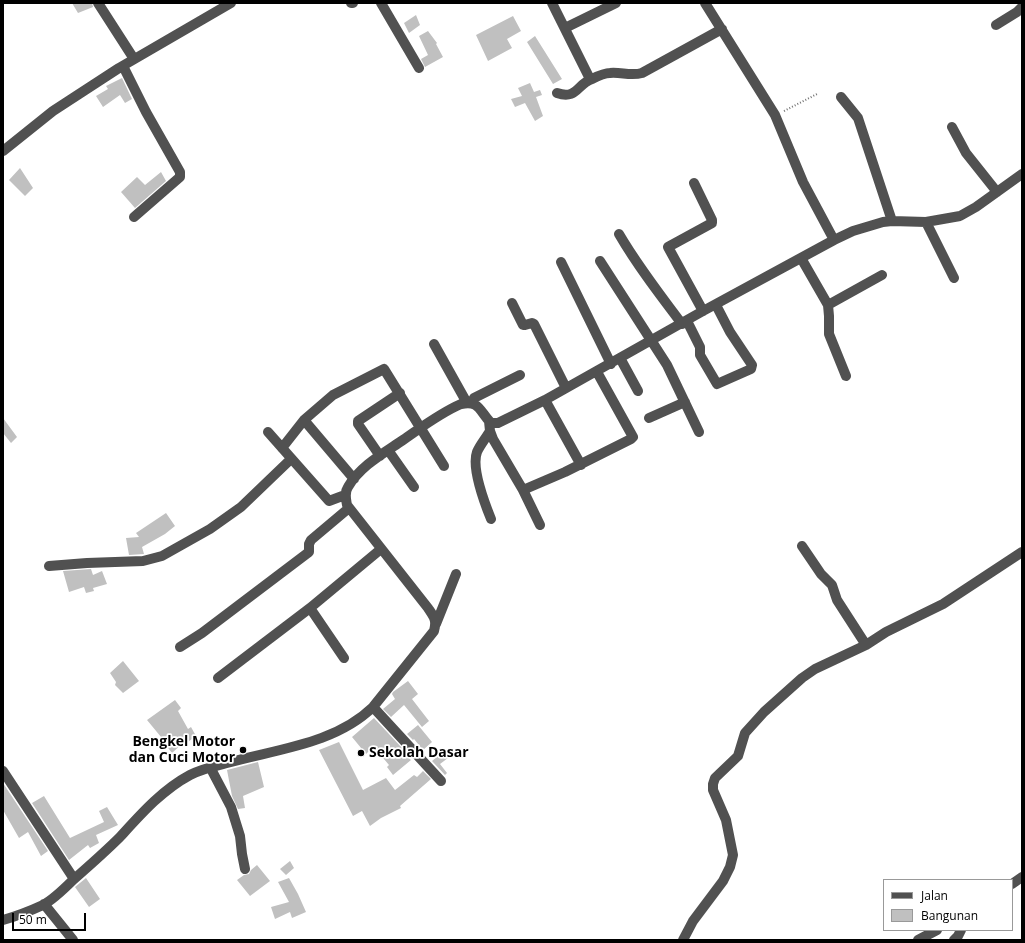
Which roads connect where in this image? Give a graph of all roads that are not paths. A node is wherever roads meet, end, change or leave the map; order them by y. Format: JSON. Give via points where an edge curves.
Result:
{"nodes":[{"id":1,"x":98,"y":3,"type":"edge"},
{"id":2,"x":231,"y":3,"type":"edge"},
{"id":3,"x":381,"y":3,"type":"edge"},
{"id":4,"x":552,"y":3,"type":"edge"},
{"id":5,"x":616,"y":3,"type":"edge"},
{"id":6,"x":705,"y":3,"type":"edge"},
{"id":7,"x":1022,"y":7,"type":"edge"},
{"id":8,"x":996,"y":26,"type":"dead end"},
{"id":9,"x":565,"y":28,"type":"junction"},
{"id":10,"x":722,"y":29,"type":"junction"},
{"id":11,"x":134,"y":59,"type":"junction"},
{"id":12,"x":123,"y":66,"type":"junction"},
{"id":13,"x":419,"y":68,"type":"dead end"},
{"id":14,"x":590,"y":79,"type":"junction"},
{"id":15,"x":557,"y":93,"type":"dead end"},
{"id":16,"x":841,"y":97,"type":"dead end"},
{"id":17,"x":952,"y":127,"type":"dead end"},
{"id":18,"x":3,"y":151,"type":"edge"},
{"id":19,"x":1022,"y":174,"type":"edge"},
{"id":20,"x":694,"y":183,"type":"dead end"},
{"id":21,"x":996,"y":192,"type":"junction"},
{"id":22,"x":134,"y":217,"type":"dead end"},
{"id":23,"x":892,"y":221,"type":"junction"},
{"id":24,"x":926,"y":222,"type":"junction"},
{"id":25,"x":619,"y":234,"type":"dead end"},
{"id":26,"x":834,"y":240,"type":"junction"},
{"id":27,"x":801,"y":258,"type":"junction"},
{"id":28,"x":600,"y":261,"type":"dead end"},
{"id":29,"x":561,"y":262,"type":"dead end"},
{"id":30,"x":882,"y":275,"type":"dead end"},
{"id":31,"x":954,"y":278,"type":"dead end"},
{"id":32,"x":512,"y":303,"type":"dead end"},
{"id":33,"x":716,"y":305,"type":"junction"},
{"id":34,"x":828,"y":305,"type":"junction"},
{"id":35,"x":703,"y":311,"type":"junction"},
{"id":36,"x":684,"y":322,"type":"junction"},
{"id":37,"x":651,"y":340,"type":"junction"},
{"id":38,"x":434,"y":344,"type":"dead end"},
{"id":39,"x":620,"y":358,"type":"junction"},
{"id":40,"x":611,"y":364,"type":"junction"},
{"id":41,"x":596,"y":372,"type":"junction"},
{"id":42,"x":520,"y":375,"type":"dead end"},
{"id":43,"x":846,"y":376,"type":"dead end"},
{"id":44,"x":566,"y":388,"type":"junction"},
{"id":45,"x":638,"y":392,"type":"dead end"},
{"id":46,"x":400,"y":393,"type":"junction"},
{"id":47,"x":545,"y":400,"type":"junction"},
{"id":48,"x":685,"y":402,"type":"junction"},
{"id":49,"x":469,"y":403,"type":"junction"},
{"id":50,"x":649,"y":418,"type":"dead end"},
{"id":51,"x":304,"y":420,"type":"junction"},
{"id":52,"x":490,"y":426,"type":"junction"},
{"id":53,"x":421,"y":428,"type":"junction"},
{"id":54,"x":268,"y":432,"type":"dead end"},
{"id":55,"x":699,"y":432,"type":"dead end"},
{"id":56,"x":282,"y":448,"type":"junction"},
{"id":57,"x":384,"y":453,"type":"junction"},
{"id":58,"x":291,"y":459,"type":"junction"},
{"id":59,"x":581,"y":465,"type":"junction"},
{"id":60,"x":444,"y":466,"type":"dead end"},
{"id":61,"x":354,"y":479,"type":"junction"},
{"id":62,"x":414,"y":487,"type":"dead end"},
{"id":63,"x":523,"y":490,"type":"junction"},
{"id":64,"x":345,"y":495,"type":"junction"},
{"id":65,"x":349,"y":508,"type":"junction"},
{"id":66,"x":491,"y":519,"type":"dead end"},
{"id":67,"x":540,"y":525,"type":"dead end"},
{"id":68,"x":802,"y":546,"type":"dead end"},
{"id":69,"x":381,"y":549,"type":"junction"},
{"id":70,"x":1022,"y":552,"type":"edge"},
{"id":71,"x":50,"y":566,"type":"dead end"},
{"id":72,"x":456,"y":574,"type":"dead end"},
{"id":73,"x":310,"y":608,"type":"junction"},
{"id":74,"x":436,"y":624,"type":"junction"},
{"id":75,"x":866,"y":644,"type":"junction"},
{"id":76,"x":180,"y":647,"type":"dead end"},
{"id":77,"x":344,"y":658,"type":"dead end"},
{"id":78,"x":218,"y":678,"type":"dead end"},
{"id":79,"x":373,"y":707,"type":"junction"},
{"id":80,"x":210,"y":767,"type":"junction"},
{"id":81,"x":3,"y":771,"type":"edge"},
{"id":82,"x":441,"y":781,"type":"dead end"},
{"id":83,"x":245,"y":869,"type":"dead end"},
{"id":84,"x":1022,"y":877,"type":"edge"},
{"id":85,"x":74,"y":879,"type":"junction"},
{"id":86,"x":1013,"y":883,"type":"edge"},
{"id":87,"x":44,"y":904,"type":"junction"},
{"id":88,"x":3,"y":920,"type":"edge"},
{"id":89,"x":935,"y":931,"type":"edge"},
{"id":90,"x":960,"y":931,"type":"edge"},
{"id":91,"x":73,"y":940,"type":"edge"},
{"id":92,"x":683,"y":940,"type":"edge"},
{"id":93,"x":918,"y":940,"type":"edge"},
{"id":94,"x":954,"y":940,"type":"edge"}],
"edges":[{"from":1,"to":11,"type":"street"},
{"from":2,"to":11,"type":"street"},
{"from":3,"to":13,"type":"street"},
{"from":4,"to":9,"type":"street"},
{"from":5,"to":9,"type":"street"},
{"from":6,"to":10,"type":"street"},
{"from":7,"to":8,"type":"street"},
{"from":9,"to":14,"type":"street"},
{"from":10,"to":14,"type":"street","via":[[642,73],[609,73]]},
{"from":10,"to":26,"type":"street","via":[[774,115],[803,182]]},
{"from":11,"to":12,"type":"street"},
{"from":12,"to":18,"type":"street","via":[[53,111]]},
{"from":12,"to":22,"type":"street","via":[[180,172],[180,177]]},
{"from":14,"to":15,"type":"street","via":[[570,95]]},
{"from":16,"to":23,"type":"street","via":[[858,118]]},
{"from":17,"to":21,"type":"street","via":[[966,153]]},
{"from":19,"to":21,"type":"street"},
{"from":20,"to":35,"type":"street","via":[[712,223],[668,247]]},
{"from":21,"to":24,"type":"street","via":[[960,216]]},
{"from":23,"to":24,"type":"street"},
{"from":23,"to":26,"type":"street","via":[[853,231]]},
{"from":24,"to":31,"type":"street"},
{"from":25,"to":36,"type":"street","via":[[659,294]]},
{"from":26,"to":27,"type":"street"},
{"from":27,"to":33,"type":"street"},
{"from":27,"to":34,"type":"street"},
{"from":28,"to":37,"type":"street"},
{"from":29,"to":40,"type":"street"},
{"from":30,"to":34,"type":"street"},
{"from":32,"to":44,"type":"street","via":[[524,325],[534,324]]},
{"from":33,"to":35,"type":"street"},
{"from":33,"to":36,"type":"street","via":[[752,365],[751,368],[717,384],[700,355],[700,347]]},
{"from":34,"to":43,"type":"street","via":[[829,334]]},
{"from":35,"to":36,"type":"street"},
{"from":36,"to":37,"type":"street"},
{"from":37,"to":39,"type":"street"},
{"from":37,"to":48,"type":"street","via":[[667,365]]},
{"from":38,"to":49,"type":"street"},
{"from":39,"to":40,"type":"street"},
{"from":39,"to":45,"type":"street"},
{"from":40,"to":41,"type":"street"},
{"from":41,"to":44,"type":"street"},
{"from":41,"to":59,"type":"street","via":[[633,437]]},
{"from":42,"to":49,"type":"street"},
{"from":44,"to":47,"type":"street"},
{"from":46,"to":51,"type":"street","via":[[384,369],[333,395]]},
{"from":46,"to":53,"type":"street"},
{"from":46,"to":57,"type":"street","via":[[358,421]]},
{"from":47,"to":52,"type":"street"},
{"from":47,"to":59,"type":"street"},
{"from":48,"to":50,"type":"street"},
{"from":48,"to":55,"type":"street"},
{"from":49,"to":52,"type":"street","via":[[478,406]]},
{"from":49,"to":53,"type":"street","via":[[454,408]]},
{"from":51,"to":56,"type":"street"},
{"from":51,"to":61,"type":"street"},
{"from":52,"to":63,"type":"street","via":[[493,439]]},
{"from":52,"to":66,"type":"street","via":[[476,453],[476,466],[481,493]]},
{"from":53,"to":57,"type":"street"},
{"from":53,"to":60,"type":"street"},
{"from":54,"to":56,"type":"street"},
{"from":56,"to":58,"type":"street"},
{"from":57,"to":61,"type":"street"},
{"from":57,"to":62,"type":"street"},
{"from":58,"to":64,"type":"street","via":[[329,501]]},
{"from":58,"to":71,"type":"street","via":[[241,507],[210,529],[162,556],[138,562]]},
{"from":59,"to":63,"type":"street"},
{"from":61,"to":64,"type":"street"},
{"from":63,"to":67,"type":"street"},
{"from":64,"to":65,"type":"street"},
{"from":65,"to":69,"type":"street"},
{"from":65,"to":76,"type":"street","via":[[311,540],[309,552]]},
{"from":68,"to":75,"type":"street","via":[[821,574],[832,585],[837,600]]},
{"from":69,"to":73,"type":"street"},
{"from":69,"to":74,"type":"street","via":[[428,608]]},
{"from":70,"to":75,"type":"street","via":[[942,604]]},
{"from":72,"to":74,"type":"street"},
{"from":73,"to":77,"type":"street"},
{"from":73,"to":78,"type":"street"},
{"from":74,"to":79,"type":"street","via":[[434,631]]},
{"from":75,"to":92,"type":"street","via":[[802,678],[745,733],[738,756],[716,778],[712,786],[726,820],[733,855],[723,881],[693,921]]},
{"from":79,"to":80,"type":"street","via":[[354,723],[325,736],[290,748]]},
{"from":79,"to":82,"type":"street"},
{"from":80,"to":83,"type":"street","via":[[231,807],[240,836]]},
{"from":80,"to":85,"type":"street","via":[[191,774],[153,801],[109,849]]},
{"from":81,"to":85,"type":"street"},
{"from":84,"to":86,"type":"street"},
{"from":85,"to":87,"type":"street"},
{"from":87,"to":88,"type":"street"},
{"from":87,"to":91,"type":"street"},
{"from":89,"to":93,"type":"street"},
{"from":90,"to":94,"type":"street"}]}
